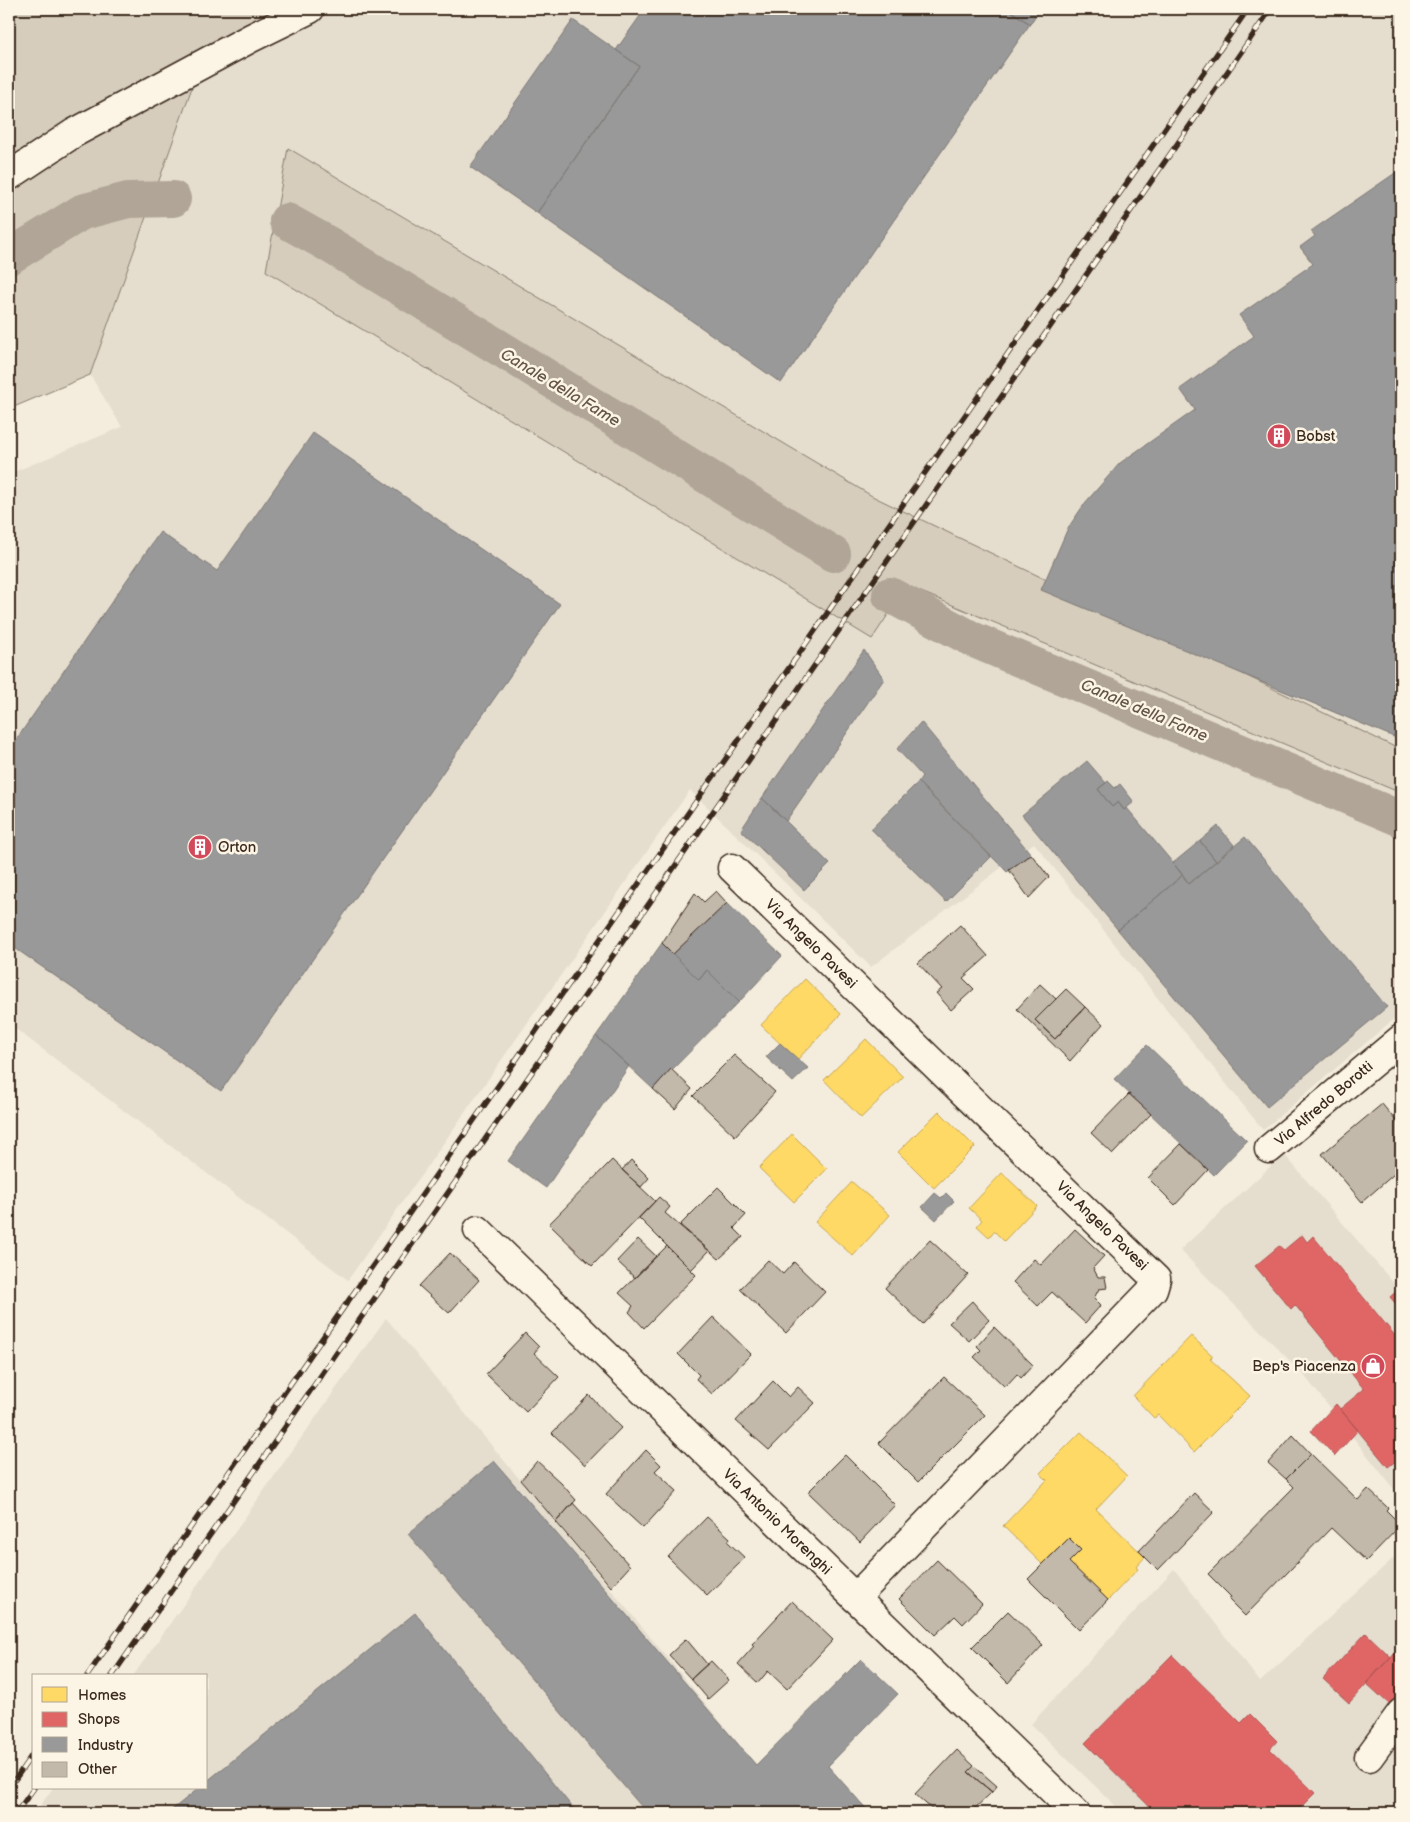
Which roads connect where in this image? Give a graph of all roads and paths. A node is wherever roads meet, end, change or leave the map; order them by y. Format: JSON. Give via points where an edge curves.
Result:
{"nodes":[{"id":1,"x":310,"y":9,"type":"edge"},
{"id":2,"x":9,"y":176,"type":"edge"},
{"id":3,"x":732,"y":868,"type":"dead end"},
{"id":4,"x":1401,"y":1039,"type":"edge"},
{"id":5,"x":1269,"y":1149,"type":"dead end"},
{"id":6,"x":478,"y":1230,"type":"dead end"},
{"id":7,"x":856,"y":1598,"type":"junction"},
{"id":8,"x":1401,"y":1713,"type":"edge"},
{"id":9,"x":1369,"y":1758,"type":"dead end"},
{"id":10,"x":1076,"y":1813,"type":"edge"}],
"edges":[{"from":1,"to":2,"type":"street","via":[[74,132]]},
{"from":3,"to":7,"type":"street","name":"Via Angelo Pavesi","via":[[1156,1279],[1153,1289]]},
{"from":4,"to":5,"type":"street","name":"Via Alfredo Borotti"},
{"from":6,"to":7,"type":"street","name":"Via Antonio Morenghi"},
{"from":7,"to":10,"type":"street","name":"Via Antonio Morenghi"},
{"from":8,"to":9,"type":"street"}]}
